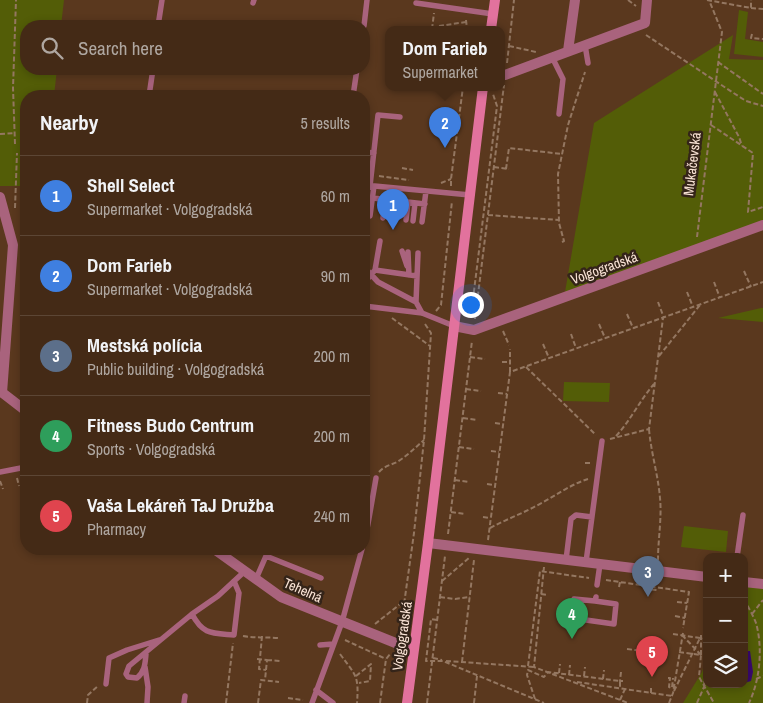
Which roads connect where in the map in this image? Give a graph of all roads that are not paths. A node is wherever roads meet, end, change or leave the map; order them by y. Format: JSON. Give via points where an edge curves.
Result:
{"nodes":[{"id":1,"x":162,"y":0,"type":"edge"},
{"id":2,"x":367,"y":0,"type":"edge"},
{"id":3,"x":494,"y":0,"type":"edge"},
{"id":4,"x":575,"y":0,"type":"edge"},
{"id":5,"x":647,"y":0,"type":"edge"},
{"id":6,"x":416,"y":3,"type":"dead end"},
{"id":7,"x":493,"y":14,"type":"junction"},
{"id":8,"x":159,"y":20,"type":"edge"},
{"id":9,"x":365,"y":20,"type":"edge"},
{"id":10,"x":491,"y":26,"type":"edge"},
{"id":11,"x":584,"y":45,"type":"junction"},
{"id":12,"x":568,"y":51,"type":"junction"},
{"id":13,"x":552,"y":57,"type":"junction"},
{"id":14,"x":588,"y":63,"type":"road end"},
{"id":15,"x":505,"y":73,"type":"edge"},
{"id":16,"x":152,"y":75,"type":"edge"},
{"id":17,"x":356,"y":75,"type":"edge"},
{"id":18,"x":150,"y":90,"type":"edge"},
{"id":19,"x":354,"y":90,"type":"edge"},
{"id":20,"x":483,"y":91,"type":"edge"},
{"id":21,"x":559,"y":114,"type":"dead end"},
{"id":22,"x":400,"y":117,"type":"dead end"},
{"id":23,"x":370,"y":153,"type":"edge"},
{"id":24,"x":374,"y":153,"type":"junction"},
{"id":25,"x":370,"y":180,"type":"edge"},
{"id":26,"x":370,"y":186,"type":"edge"},
{"id":27,"x":370,"y":189,"type":"edge"},
{"id":28,"x":426,"y":191,"type":"junction"},
{"id":29,"x":470,"y":195,"type":"junction"},
{"id":30,"x":0,"y":198,"type":"edge"},
{"id":31,"x":373,"y":198,"type":"junction"},
{"id":32,"x":385,"y":200,"type":"junction"},
{"id":33,"x":412,"y":202,"type":"junction"},
{"id":34,"x":425,"y":204,"type":"junction"},
{"id":35,"x":370,"y":216,"type":"dead end"},
{"id":36,"x":382,"y":218,"type":"dead end"},
{"id":37,"x":409,"y":220,"type":"dead end"},
{"id":38,"x":422,"y":222,"type":"dead end"},
{"id":39,"x":763,"y":225,"type":"edge"},
{"id":40,"x":380,"y":241,"type":"dead end"},
{"id":41,"x":405,"y":252,"type":"dead end"},
{"id":42,"x":418,"y":253,"type":"dead end"},
{"id":43,"x":375,"y":270,"type":"junction"},
{"id":44,"x":409,"y":272,"type":"junction"},
{"id":45,"x":371,"y":276,"type":"joint"},
{"id":46,"x":417,"y":276,"type":"junction"},
{"id":47,"x":416,"y":302,"type":"junction"},
{"id":48,"x":370,"y":307,"type":"edge"},
{"id":49,"x":422,"y":313,"type":"junction"},
{"id":50,"x":454,"y":326,"type":"junction"},
{"id":51,"x":1,"y":392,"type":"edge"},
{"id":52,"x":20,"y":406,"type":"edge"},
{"id":53,"x":602,"y":442,"type":"road end"},
{"id":54,"x":20,"y":468,"type":"edge"},
{"id":55,"x":0,"y":472,"type":"edge"},
{"id":56,"x":376,"y":478,"type":"road end"},
{"id":57,"x":370,"y":512,"type":"edge"},
{"id":58,"x":743,"y":514,"type":"dead end"},
{"id":59,"x":592,"y":517,"type":"junction"},
{"id":60,"x":428,"y":543,"type":"junction"},
{"id":61,"x":738,"y":553,"type":"edge"},
{"id":62,"x":222,"y":555,"type":"edge"},
{"id":63,"x":360,"y":555,"type":"edge"},
{"id":64,"x":266,"y":556,"type":"joint"},
{"id":65,"x":566,"y":560,"type":"junction"},
{"id":66,"x":586,"y":562,"type":"junction"},
{"id":67,"x":600,"y":564,"type":"junction"},
{"id":68,"x":245,"y":571,"type":"junction"},
{"id":69,"x":703,"y":577,"type":"edge"},
{"id":70,"x":322,"y":578,"type":"dead end"},
{"id":71,"x":256,"y":579,"type":"junction"},
{"id":72,"x":234,"y":581,"type":"junction"},
{"id":73,"x":598,"y":582,"type":"road end"},
{"id":74,"x":748,"y":582,"type":"edge"},
{"id":75,"x":763,"y":584,"type":"edge"},
{"id":76,"x":596,"y":599,"type":"joint"},
{"id":77,"x":192,"y":614,"type":"junction"},
{"id":78,"x":342,"y":622,"type":"junction"},
{"id":79,"x":161,"y":639,"type":"junction"},
{"id":80,"x":333,"y":644,"type":"junction"},
{"id":81,"x":320,"y":645,"type":"dead end"},
{"id":82,"x":414,"y":648,"type":"junction"},
{"id":83,"x":146,"y":654,"type":"junction"},
{"id":84,"x":145,"y":667,"type":"junction"},
{"id":85,"x":107,"y":681,"type":"road end"},
{"id":86,"x":316,"y":690,"type":"junction"},
{"id":87,"x":185,"y":696,"type":"dead end"},
{"id":88,"x":312,"y":702,"type":"edge"},
{"id":89,"x":146,"y":703,"type":"edge"},
{"id":90,"x":184,"y":703,"type":"edge"},
{"id":91,"x":333,"y":703,"type":"edge"},
{"id":92,"x":407,"y":703,"type":"edge"}],
"edges":[{"from":1,"to":8,"type":"lane"},
{"from":2,"to":9,"type":"lane"},
{"from":3,"to":7,"type":"street"},
{"from":4,"to":12,"type":"street"},
{"from":5,"to":11,"type":"street","via":[[645,23]]},
{"from":6,"to":7,"type":"lane"},
{"from":7,"to":10,"type":"street"},
{"from":11,"to":12,"type":"street"},
{"from":11,"to":14,"type":"lane"},
{"from":12,"to":13,"type":"street"},
{"from":13,"to":15,"type":"street"},
{"from":13,"to":21,"type":"lane","via":[[563,79]]},
{"from":16,"to":18,"type":"lane"},
{"from":17,"to":19,"type":"lane"},
{"from":20,"to":29,"type":"street","name":"Volgogradská"},
{"from":22,"to":24,"type":"lane","via":[[378,115]]},
{"from":23,"to":24,"type":"lane"},
{"from":24,"to":25,"type":"lane"},
{"from":26,"to":28,"type":"lane"},
{"from":27,"to":31,"type":"lane"},
{"from":28,"to":29,"type":"lane"},
{"from":28,"to":34,"type":"lane"},
{"from":29,"to":50,"type":"street","name":"Volgogradská"},
{"from":30,"to":51,"type":"street","via":[[13,245]]},
{"from":31,"to":32,"type":"lane"},
{"from":31,"to":35,"type":"lane"},
{"from":32,"to":33,"type":"lane"},
{"from":32,"to":36,"type":"lane"},
{"from":33,"to":34,"type":"lane"},
{"from":33,"to":37,"type":"lane"},
{"from":34,"to":38,"type":"lane"},
{"from":39,"to":50,"type":"street","name":"Volgogradská","via":[[474,330]]},
{"from":40,"to":43,"type":"lane"},
{"from":41,"to":44,"type":"lane"},
{"from":42,"to":46,"type":"lane"},
{"from":43,"to":44,"type":"lane"},
{"from":43,"to":45,"type":"lane"},
{"from":44,"to":46,"type":"lane"},
{"from":45,"to":47,"type":"lane"},
{"from":46,"to":47,"type":"lane"},
{"from":47,"to":49,"type":"lane"},
{"from":48,"to":49,"type":"lane"},
{"from":49,"to":50,"type":"lane"},
{"from":50,"to":60,"type":"street","name":"Volgogradská"},
{"from":51,"to":52,"type":"street"},
{"from":53,"to":59,"type":"lane"},
{"from":54,"to":55,"type":"lane"},
{"from":56,"to":57,"type":"lane"},
{"from":58,"to":61,"type":"lane"},
{"from":59,"to":65,"type":"lane","via":[[576,515],[572,518]]},
{"from":59,"to":66,"type":"lane"},
{"from":60,"to":65,"type":"street"},
{"from":60,"to":82,"type":"street","name":"Volgogradská"},
{"from":62,"to":68,"type":"street","name":"Tehelná"},
{"from":63,"to":78,"type":"lane"},
{"from":64,"to":70,"type":"lane"},
{"from":64,"to":71,"type":"lane"},
{"from":65,"to":66,"type":"street"},
{"from":66,"to":67,"type":"street"},
{"from":67,"to":69,"type":"street"},
{"from":67,"to":73,"type":"lane"},
{"from":68,"to":71,"type":"street","name":"Tehelná"},
{"from":68,"to":72,"type":"lane"},
{"from":71,"to":78,"type":"street","name":"Tehelná","via":[[280,597]]},
{"from":72,"to":77,"type":"lane"},
{"from":72,"to":77,"type":"lane","via":[[239,593],[234,635],[206,632]]},
{"from":74,"to":75,"type":"street"},
{"from":76,"to":76,"type":"lane","via":[[616,604],[614,624],[572,618],[574,599]]},
{"from":77,"to":79,"type":"lane"},
{"from":78,"to":80,"type":"lane"},
{"from":78,"to":82,"type":"street","name":"Tehelná"},
{"from":79,"to":83,"type":"lane"},
{"from":79,"to":85,"type":"lane","via":[[109,658]]},
{"from":80,"to":81,"type":"lane"},
{"from":80,"to":86,"type":"lane"},
{"from":82,"to":92,"type":"street","name":"Volgogradská"},
{"from":83,"to":84,"type":"lane"},
{"from":83,"to":84,"type":"lane","via":[[129,666],[126,674],[137,678]]},
{"from":84,"to":89,"type":"lane"},
{"from":86,"to":88,"type":"lane"},
{"from":86,"to":91,"type":"lane"},
{"from":87,"to":90,"type":"lane"}]}
